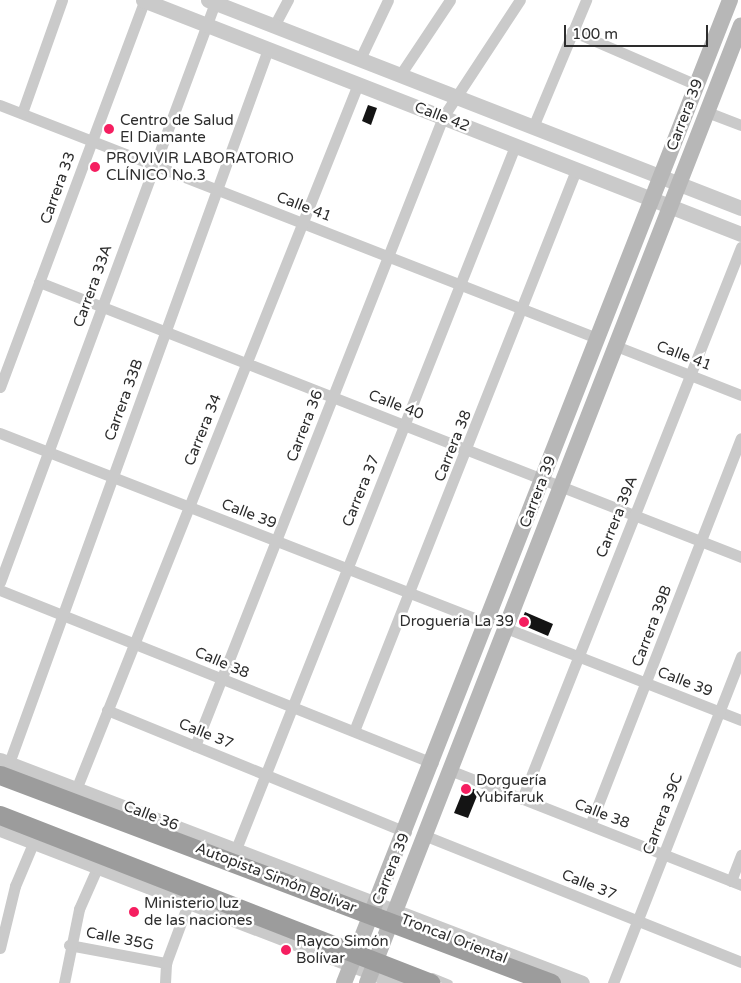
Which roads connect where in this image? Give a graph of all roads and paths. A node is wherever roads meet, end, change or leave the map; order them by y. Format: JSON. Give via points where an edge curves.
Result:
{"nodes":[{"id":1,"x":62,"y":0,"type":"edge"},
{"id":2,"x":145,"y":0,"type":"edge"},
{"id":3,"x":288,"y":0,"type":"edge"},
{"id":4,"x":388,"y":0,"type":"edge"},
{"id":5,"x":450,"y":0,"type":"edge"},
{"id":6,"x":520,"y":0,"type":"edge"},
{"id":7,"x":586,"y":0,"type":"edge"},
{"id":8,"x":730,"y":0,"type":"edge"},
{"id":9,"x":213,"y":1,"type":"edge"},
{"id":10,"x":206,"y":25,"type":"junction"},
{"id":11,"x":274,"y":26,"type":"junction"},
{"id":12,"x":741,"y":26,"type":"edge"},
{"id":13,"x":572,"y":32,"type":"junction"},
{"id":14,"x":737,"y":46,"type":"edge"},
{"id":15,"x":268,"y":49,"type":"junction"},
{"id":16,"x":360,"y":59,"type":"junction"},
{"id":17,"x":400,"y":75,"type":"junction"},
{"id":18,"x":358,"y":84,"type":"junction"},
{"id":19,"x":697,"y":85,"type":"junction"},
{"id":20,"x":456,"y":97,"type":"junction"},
{"id":21,"x":0,"y":104,"type":"edge"},
{"id":22,"x":707,"y":112,"type":"junction"},
{"id":23,"x":22,"y":113,"type":"junction"},
{"id":24,"x":443,"y":117,"type":"junction"},
{"id":25,"x":741,"y":126,"type":"edge"},
{"id":26,"x":533,"y":127,"type":"junction"},
{"id":27,"x":91,"y":140,"type":"junction"},
{"id":28,"x":515,"y":146,"type":"junction"},
{"id":29,"x":152,"y":164,"type":"junction"},
{"id":30,"x":576,"y":170,"type":"junction"},
{"id":31,"x":661,"y":176,"type":"junction"},
{"id":32,"x":680,"y":184,"type":"junction"},
{"id":33,"x":216,"y":189,"type":"junction"},
{"id":34,"x":652,"y":199,"type":"junction"},
{"id":35,"x":671,"y":206,"type":"junction"},
{"id":36,"x":741,"y":208,"type":"edge"},
{"id":37,"x":301,"y":222,"type":"junction"},
{"id":38,"x":741,"y":234,"type":"edge"},
{"id":39,"x":741,"y":247,"type":"edge"},
{"id":40,"x":387,"y":256,"type":"junction"},
{"id":41,"x":39,"y":282,"type":"junction"},
{"id":42,"x":457,"y":284,"type":"junction"},
{"id":43,"x":101,"y":306,"type":"junction"},
{"id":44,"x":523,"y":309,"type":"junction"},
{"id":45,"x":165,"y":331,"type":"junction"},
{"id":46,"x":597,"y":338,"type":"junction"},
{"id":47,"x":616,"y":346,"type":"junction"},
{"id":48,"x":246,"y":363,"type":"junction"},
{"id":49,"x":690,"y":374,"type":"junction"},
{"id":50,"x":0,"y":387,"type":"edge"},
{"id":51,"x":741,"y":394,"type":"edge"},
{"id":52,"x":333,"y":397,"type":"junction"},
{"id":53,"x":404,"y":425,"type":"junction"},
{"id":54,"x":0,"y":433,"type":"edge"},
{"id":55,"x":741,"y":438,"type":"edge"},
{"id":56,"x":468,"y":450,"type":"junction"},
{"id":57,"x":48,"y":452,"type":"junction"},
{"id":58,"x":112,"y":477,"type":"junction"},
{"id":59,"x":543,"y":479,"type":"junction"},
{"id":60,"x":562,"y":487,"type":"junction"},
{"id":61,"x":188,"y":507,"type":"junction"},
{"id":62,"x":634,"y":515,"type":"junction"},
{"id":63,"x":276,"y":541,"type":"junction"},
{"id":64,"x":701,"y":541,"type":"junction"},
{"id":65,"x":741,"y":557,"type":"edge"},
{"id":66,"x":346,"y":568,"type":"junction"},
{"id":67,"x":0,"y":582,"type":"edge"},
{"id":68,"x":0,"y":590,"type":"edge"},
{"id":69,"x":410,"y":593,"type":"junction"},
{"id":70,"x":61,"y":615,"type":"junction"},
{"id":71,"x":487,"y":623,"type":"junction"},
{"id":72,"x":506,"y":628,"type":"junction"},
{"id":73,"x":134,"y":642,"type":"junction"},
{"id":74,"x":578,"y":656,"type":"junction"},
{"id":75,"x":741,"y":656,"type":"edge"},
{"id":76,"x":221,"y":680,"type":"junction"},
{"id":77,"x":646,"y":683,"type":"junction"},
{"id":78,"x":291,"y":707,"type":"junction"},
{"id":79,"x":107,"y":710,"type":"junction"},
{"id":80,"x":719,"y":712,"type":"junction"},
{"id":81,"x":741,"y":720,"type":"edge"},
{"id":82,"x":354,"y":731,"type":"junction"},
{"id":83,"x":195,"y":746,"type":"junction"},
{"id":84,"x":433,"y":764,"type":"junction"},
{"id":85,"x":3,"y":766,"type":"edge"},
{"id":86,"x":452,"y":771,"type":"junction"},
{"id":87,"x":264,"y":774,"type":"junction"},
{"id":88,"x":0,"y":782,"type":"edge"},
{"id":89,"x":77,"y":788,"type":"junction"},
{"id":90,"x":522,"y":798,"type":"junction"},
{"id":91,"x":0,"y":807,"type":"edge"},
{"id":92,"x":0,"y":815,"type":"edge"},
{"id":93,"x":590,"y":825,"type":"junction"},
{"id":94,"x":0,"y":829,"type":"edge"},
{"id":95,"x":406,"y":832,"type":"junction"},
{"id":96,"x":426,"y":836,"type":"junction"},
{"id":97,"x":34,"y":841,"type":"junction"},
{"id":98,"x":236,"y":849,"type":"junction"},
{"id":99,"x":664,"y":854,"type":"junction"},
{"id":100,"x":741,"y":855,"type":"edge"},
{"id":101,"x":98,"y":866,"type":"junction"},
{"id":102,"x":294,"y":878,"type":"junction"},
{"id":103,"x":736,"y":883,"type":"edge"},
{"id":104,"x":189,"y":901,"type":"junction"},
{"id":105,"x":373,"y":913,"type":"junction"},
{"id":106,"x":638,"y":920,"type":"junction"},
{"id":107,"x":393,"y":921,"type":"junction"},
{"id":108,"x":465,"y":944,"type":"junction"},
{"id":109,"x":69,"y":945,"type":"junction"},
{"id":110,"x":0,"y":948,"type":"edge"},
{"id":111,"x":356,"y":955,"type":"junction"},
{"id":112,"x":741,"y":962,"type":"edge"},
{"id":113,"x":166,"y":963,"type":"junction"},
{"id":114,"x":384,"y":974,"type":"edge"},
{"id":115,"x":64,"y":983,"type":"edge"},
{"id":116,"x":165,"y":983,"type":"edge"},
{"id":117,"x":344,"y":983,"type":"edge"},
{"id":118,"x":430,"y":983,"type":"edge"},
{"id":119,"x":450,"y":983,"type":"edge"},
{"id":120,"x":533,"y":983,"type":"edge"},
{"id":121,"x":551,"y":983,"type":"edge"},
{"id":122,"x":582,"y":983,"type":"edge"},
{"id":123,"x":613,"y":983,"type":"edge"}],
"edges":[{"from":1,"to":23,"type":"street"},
{"from":2,"to":10,"type":"street","name":"Calle 42"},
{"from":2,"to":27,"type":"street","name":"Carrera 33"},
{"from":3,"to":11,"type":"street"},
{"from":4,"to":16,"type":"street"},
{"from":5,"to":17,"type":"street"},
{"from":6,"to":20,"type":"street","name":"Carrera 36"},
{"from":7,"to":13,"type":"street"},
{"from":8,"to":19,"type":"main road","name":"Carrera 39"},
{"from":9,"to":10,"type":"street","name":"Carrera 33A"},
{"from":9,"to":11,"type":"street","name":"Calle 42"},
{"from":10,"to":15,"type":"street","name":"Calle 42"},
{"from":10,"to":29,"type":"street","name":"Carrera 33A"},
{"from":11,"to":16,"type":"street","name":"Calle 42"},
{"from":12,"to":14,"type":"main road","name":"Carrera 39"},
{"from":13,"to":19,"type":"street"},
{"from":13,"to":26,"type":"street"},
{"from":14,"to":22,"type":"main road","name":"Carrera 39"},
{"from":15,"to":18,"type":"street","name":"Calle 42"},
{"from":15,"to":33,"type":"street","name":"Carrera 33B"},
{"from":16,"to":17,"type":"street","name":"Calle 42"},
{"from":17,"to":20,"type":"street","name":"Calle 42"},
{"from":18,"to":24,"type":"street","name":"Calle 42"},
{"from":18,"to":37,"type":"street","name":"Carrera 34"},
{"from":19,"to":31,"type":"main road","name":"Carrera 39"},
{"from":20,"to":24,"type":"street","name":"Carrera 36"},
{"from":20,"to":26,"type":"street","name":"Calle 42"},
{"from":21,"to":23,"type":"street","name":"Calle 41"},
{"from":22,"to":25,"type":"street"},
{"from":22,"to":32,"type":"main road","name":"Carrera 39"},
{"from":23,"to":27,"type":"street","name":"Calle 41"},
{"from":24,"to":28,"type":"street","name":"Calle 42"},
{"from":24,"to":40,"type":"street","name":"Carrera 36"},
{"from":26,"to":31,"type":"street","name":"Calle 42"},
{"from":27,"to":29,"type":"street","name":"Calle 41"},
{"from":27,"to":41,"type":"street","name":"Carrera 33"},
{"from":28,"to":30,"type":"street","name":"Calle 42"},
{"from":28,"to":42,"type":"street","name":"Carrera 37"},
{"from":29,"to":33,"type":"street","name":"Calle 41"},
{"from":29,"to":43,"type":"street","name":"Carrera 33A"},
{"from":30,"to":34,"type":"street","name":"Calle 42"},
{"from":30,"to":44,"type":"street","name":"Carrera 38"},
{"from":31,"to":32,"type":"street","name":"Calle 42"},
{"from":31,"to":34,"type":"main road","name":"Carrera 39"},
{"from":32,"to":35,"type":"main road","name":"Carrera 39"},
{"from":32,"to":36,"type":"street","name":"Calle 42"},
{"from":33,"to":37,"type":"street","name":"Calle 41"},
{"from":33,"to":45,"type":"street","name":"Carrera 33B"},
{"from":34,"to":35,"type":"street","name":"Calle 42"},
{"from":34,"to":46,"type":"main road","name":"Carrera 39"},
{"from":35,"to":38,"type":"street","name":"Calle 42"},
{"from":35,"to":47,"type":"main road","name":"Carrera 39"},
{"from":37,"to":40,"type":"street","name":"Calle 41"},
{"from":37,"to":48,"type":"street","name":"Carrera 34"},
{"from":39,"to":49,"type":"street","name":"Carrera 39A"},
{"from":40,"to":42,"type":"street","name":"Calle 41"},
{"from":40,"to":52,"type":"street","name":"Carrera 36"},
{"from":41,"to":43,"type":"street","name":"Calle 40"},
{"from":41,"to":50,"type":"street","name":"Carrera 33"},
{"from":42,"to":44,"type":"street","name":"Calle 41"},
{"from":42,"to":53,"type":"street","name":"Carrera 37"},
{"from":43,"to":45,"type":"street","name":"Calle 40"},
{"from":43,"to":57,"type":"street","name":"Carrera 33A"},
{"from":44,"to":46,"type":"street","name":"Calle 41"},
{"from":44,"to":56,"type":"street","name":"Carrera 38"},
{"from":45,"to":48,"type":"street","name":"Calle 40"},
{"from":45,"to":58,"type":"street","name":"Carrera 33B"},
{"from":46,"to":59,"type":"main road","name":"Carrera 39"},
{"from":47,"to":49,"type":"street","name":"Calle 41"},
{"from":47,"to":60,"type":"main road","name":"Carrera 39"},
{"from":48,"to":52,"type":"street","name":"Calle 40"},
{"from":48,"to":61,"type":"street","name":"Carrera 34"},
{"from":49,"to":51,"type":"street","name":"Calle 41"},
{"from":49,"to":62,"type":"street","name":"Carrera 39A"},
{"from":52,"to":53,"type":"street","name":"Calle 40"},
{"from":52,"to":63,"type":"street","name":"Carrera 36"},
{"from":53,"to":56,"type":"street","name":"Calle 40"},
{"from":53,"to":66,"type":"street","name":"Carrera 37"},
{"from":54,"to":57,"type":"street","name":"Calle 39"},
{"from":55,"to":64,"type":"street","name":"Carrera 39B"},
{"from":56,"to":59,"type":"street","name":"Calle 40"},
{"from":56,"to":69,"type":"street","name":"Carrera 38"},
{"from":57,"to":58,"type":"street","name":"Calle 39"},
{"from":57,"to":67,"type":"street","name":"Carrera 33A"},
{"from":58,"to":61,"type":"street","name":"Calle 39"},
{"from":58,"to":70,"type":"street","name":"Carrera 33B"},
{"from":59,"to":60,"type":"street","name":"Calle 40"},
{"from":59,"to":71,"type":"main road","name":"Carrera 39"},
{"from":60,"to":62,"type":"street","name":"Calle 40"},
{"from":60,"to":72,"type":"main road","name":"Carrera 39"},
{"from":61,"to":63,"type":"street","name":"Calle 39"},
{"from":61,"to":73,"type":"street","name":"Carrera 34"},
{"from":62,"to":64,"type":"street","name":"Calle 40"},
{"from":62,"to":74,"type":"street","name":"Carrera 39A"},
{"from":63,"to":66,"type":"street","name":"Calle 39"},
{"from":63,"to":76,"type":"street","name":"Carrera 36"},
{"from":64,"to":65,"type":"street","name":"Calle 40"},
{"from":64,"to":77,"type":"street","name":"Carrera 39B"},
{"from":66,"to":69,"type":"street","name":"Calle 39"},
{"from":66,"to":78,"type":"street","name":"Carrera 37"},
{"from":68,"to":70,"type":"street","name":"Calle 38"},
{"from":69,"to":71,"type":"street","name":"Calle 39"},
{"from":69,"to":82,"type":"street","name":"Carrera 38"},
{"from":70,"to":73,"type":"street","name":"Calle 38"},
{"from":70,"to":85,"type":"street","name":"Carrera 33B"},
{"from":71,"to":84,"type":"main road","name":"Carrera 39"},
{"from":72,"to":74,"type":"street","name":"Calle 39"},
{"from":72,"to":86,"type":"main road","name":"Carrera 39"},
{"from":73,"to":76,"type":"street","name":"Calle 38"},
{"from":73,"to":79,"type":"street","name":"Carrera 34"},
{"from":74,"to":77,"type":"street","name":"Calle 39"},
{"from":74,"to":90,"type":"street","name":"Carrera 39A"},
{"from":75,"to":80,"type":"street","name":"Carrera 39C"},
{"from":76,"to":78,"type":"street","name":"Calle 38"},
{"from":76,"to":83,"type":"street","name":"Carrera 36"},
{"from":77,"to":80,"type":"street","name":"Calle 39"},
{"from":77,"to":93,"type":"street","name":"Carrera 39B"},
{"from":78,"to":82,"type":"street","name":"Calle 38"},
{"from":78,"to":87,"type":"street","name":"Carrera 37"},
{"from":79,"to":83,"type":"street","name":"Calle 37"},
{"from":79,"to":89,"type":"street","name":"Carrera 34"},
{"from":80,"to":81,"type":"street","name":"Calle 39"},
{"from":80,"to":99,"type":"street","name":"Carrera 39C"},
{"from":82,"to":84,"type":"street","name":"Calle 38"},
{"from":83,"to":87,"type":"street","name":"Calle 37"},
{"from":84,"to":95,"type":"main road","name":"Carrera 39"},
{"from":85,"to":89,"type":"street","name":"Calle 36"},
{"from":85,"to":102,"type":"highway","name":"Autopista Simón Bolívar"},
{"from":86,"to":90,"type":"street","name":"Calle 38"},
{"from":86,"to":96,"type":"main road","name":"Carrera 39"},
{"from":87,"to":95,"type":"street","name":"Calle 37"},
{"from":87,"to":98,"type":"street","name":"Carrera 37"},
{"from":88,"to":105,"type":"lane"},
{"from":89,"to":98,"type":"street","name":"Calle 36"},
{"from":90,"to":93,"type":"street","name":"Calle 38"},
{"from":91,"to":111,"type":"lane"},
{"from":92,"to":111,"type":"highway"},
{"from":93,"to":99,"type":"street","name":"Calle 38"},
{"from":94,"to":97,"type":"street"},
{"from":95,"to":105,"type":"main road","name":"Carrera 39"},
{"from":96,"to":106,"type":"street","name":"Calle 37"},
{"from":96,"to":107,"type":"main road","name":"Carrera 39"},
{"from":97,"to":101,"type":"street"},
{"from":97,"to":110,"type":"street","via":[[14,886]]},
{"from":98,"to":102,"type":"street","name":"Calle 36"},
{"from":99,"to":103,"type":"street","name":"Calle 38"},
{"from":99,"to":106,"type":"street","name":"Carrera 39C"},
{"from":100,"to":103,"type":"street"},
{"from":101,"to":104,"type":"street"},
{"from":101,"to":109,"type":"street"},
{"from":102,"to":105,"type":"highway","name":"Autopista Simón Bolívar"},
{"from":104,"to":111,"type":"street"},
{"from":104,"to":113,"type":"street"},
{"from":105,"to":107,"type":"highway","name":"Autopista Simón Bolívar"},
{"from":105,"to":111,"type":"main road","name":"Carrera 39"},
{"from":106,"to":112,"type":"street","name":"Calle 37"},
{"from":106,"to":123,"type":"street","name":"Carrera 39C"},
{"from":107,"to":108,"type":"highway","name":"Autopista Simón Bolívar"},
{"from":107,"to":114,"type":"main road","name":"Carrera 39"},
{"from":107,"to":120,"type":"lane","name":"Troncal Oriental"},
{"from":108,"to":121,"type":"highway","name":"Autopista Simón Bolívar"},
{"from":108,"to":122,"type":"street"},
{"from":109,"to":113,"type":"street","name":"Calle 35G"},
{"from":109,"to":115,"type":"street"},
{"from":111,"to":114,"type":"highway"},
{"from":111,"to":117,"type":"main road","name":"Carrera 39"},
{"from":113,"to":116,"type":"street"},
{"from":114,"to":118,"type":"highway"},
{"from":114,"to":119,"type":"lane"}]}
